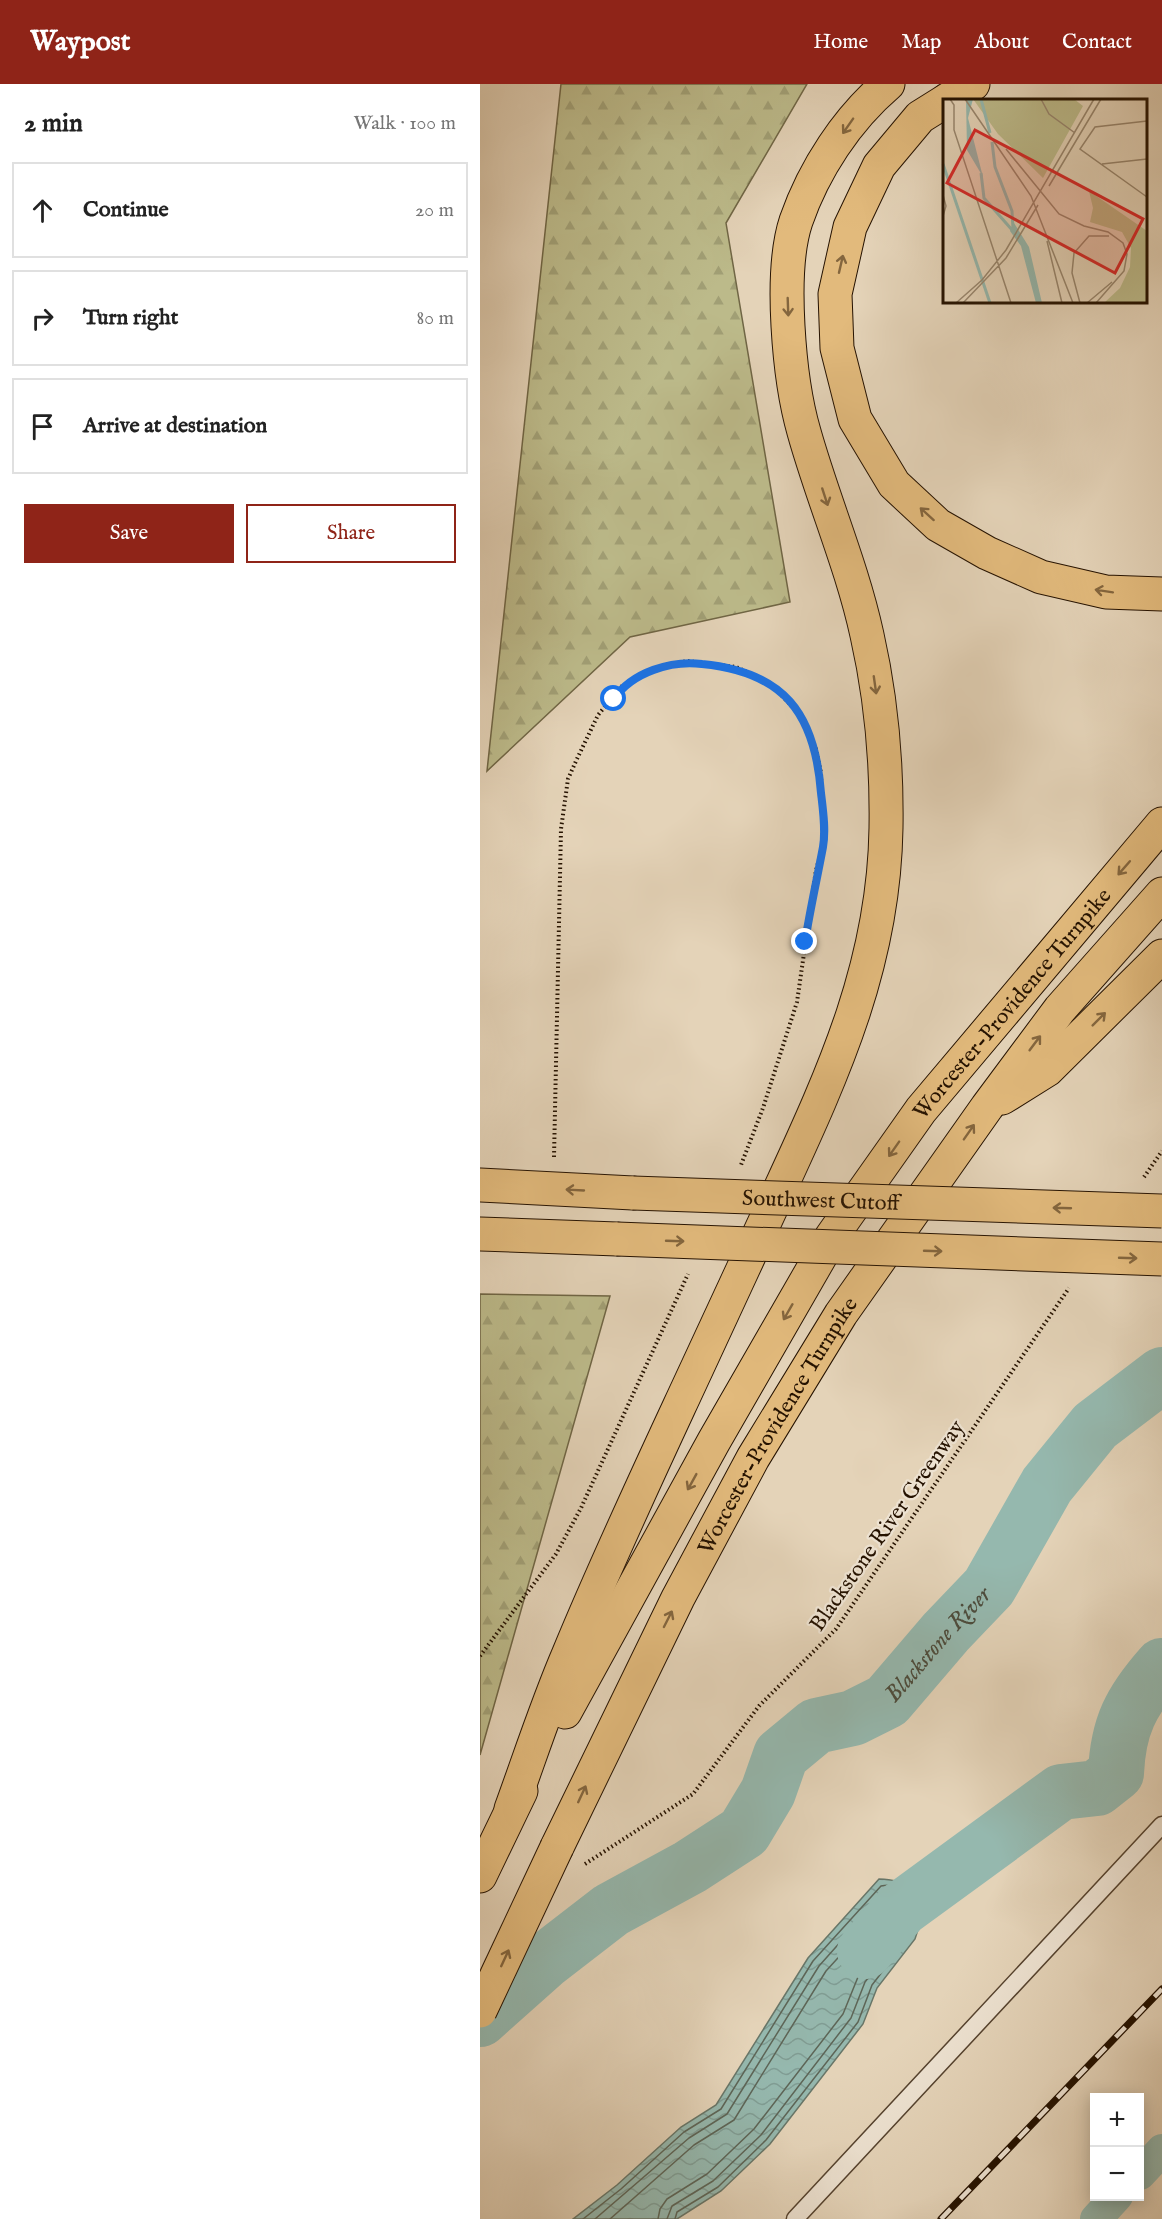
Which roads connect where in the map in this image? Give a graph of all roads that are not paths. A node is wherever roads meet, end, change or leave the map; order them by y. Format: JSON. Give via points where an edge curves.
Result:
{"nodes":[{"id":1,"x":888,"y":84,"type":"edge"},
{"id":2,"x":973,"y":84,"type":"edge"},
{"id":3,"x":949,"y":99,"type":"edge"},
{"id":4,"x":943,"y":103,"type":"edge"},
{"id":5,"x":1162,"y":594,"type":"edge"},
{"id":6,"x":1162,"y":824,"type":"edge"},
{"id":7,"x":1162,"y":894,"type":"edge"},
{"id":8,"x":1162,"y":956,"type":"edge"},
{"id":9,"x":987,"y":1107,"type":"junction"},
{"id":10,"x":480,"y":1185,"type":"edge"},
{"id":11,"x":1162,"y":1211,"type":"edge"},
{"id":12,"x":480,"y":1234,"type":"edge"},
{"id":13,"x":1162,"y":1259,"type":"edge"},
{"id":14,"x":511,"y":1809,"type":"junction"},
{"id":15,"x":1162,"y":1825,"type":"edge"},
{"id":16,"x":480,"y":1876,"type":"edge"},
{"id":17,"x":480,"y":2011,"type":"edge"},
{"id":18,"x":795,"y":2219,"type":"edge"}],
"edges":[{"from":1,"to":14,"type":"main road","one_way":true,"via":[[862,106],[823,163],[795,224],[788,280],[790,364],[802,428],[868,636],[884,754],[886,830],[874,945],[851,1026],[812,1120],[672,1420],[568,1656]]},
{"from":2,"to":3,"type":"main road"},
{"from":5,"to":4,"type":"main road","one_way":true,"via":[[1106,592],[1041,577],[987,554],[938,525],[894,484],[855,419],[837,348],[835,294],[850,227],[879,166],[920,117]]},
{"from":6,"to":14,"type":"main road","name":"Worcester-Providence Turnpike","one_way":true,"via":[[921,1110],[832,1236]]},
{"from":9,"to":7,"type":"main road","name":"Worcester-Providence Turnpike","one_way":true,"via":[[1060,1009]]},
{"from":9,"to":8,"type":"main road","one_way":true,"via":[[1047,1070]]},
{"from":17,"to":9,"type":"main road","name":"Worcester-Providence Turnpike","one_way":true,"bridge":true,"via":[[568,1857],[673,1608],[753,1458],[841,1314]]},
{"from":11,"to":10,"type":"main road","name":"Southwest Cutoff","one_way":true,"bridge":true},
{"from":12,"to":13,"type":"main road","name":"Southwest Cutoff","one_way":true,"bridge":true},
{"from":14,"to":16,"type":"main road","name":"Worcester-Providence Turnpike"},
{"from":15,"to":18,"type":"lane"}]}
